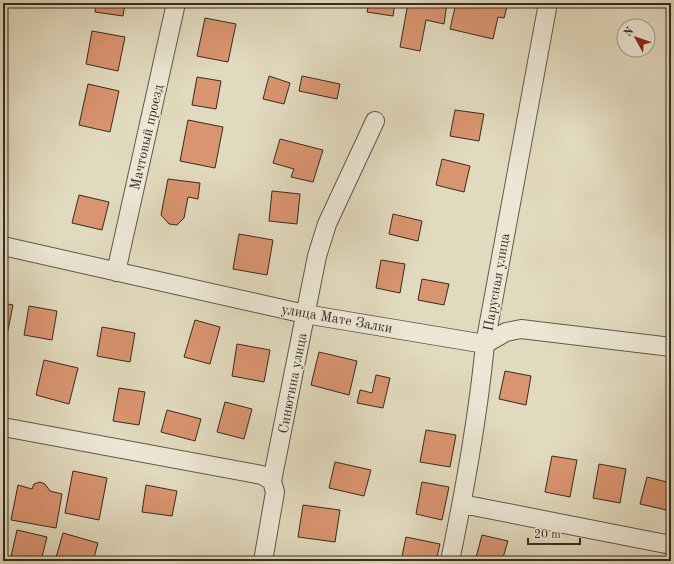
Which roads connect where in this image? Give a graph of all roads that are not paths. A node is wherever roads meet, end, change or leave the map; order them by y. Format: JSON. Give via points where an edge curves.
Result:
{"nodes":[{"id":1,"x":176,"y":3,"type":"edge"},
{"id":2,"x":548,"y":3,"type":"edge"},
{"id":3,"x":375,"y":121,"type":"dead end"},
{"id":4,"x":3,"y":246,"type":"edge"},
{"id":5,"x":116,"y":272,"type":"junction"},
{"id":6,"x":306,"y":314,"type":"junction"},
{"id":7,"x":485,"y":344,"type":"junction"},
{"id":8,"x":671,"y":347,"type":"edge"},
{"id":9,"x":3,"y":427,"type":"edge"},
{"id":10,"x":272,"y":481,"type":"junction"},
{"id":11,"x":462,"y":504,"type":"junction"},
{"id":12,"x":671,"y":545,"type":"edge"},
{"id":13,"x":263,"y":561,"type":"edge"},
{"id":14,"x":450,"y":561,"type":"edge"}],
"edges":[{"from":1,"to":5,"type":"street","name":"Мачтовый проезд"},
{"from":2,"to":7,"type":"street","name":"Парусная улица"},
{"from":3,"to":6,"type":"street","name":"Синютина улица","via":[[327,224],[317,256]]},
{"from":4,"to":5,"type":"street","name":"улица Мате Залки"},
{"from":5,"to":6,"type":"street","name":"улица Мате Залки"},
{"from":6,"to":7,"type":"street","name":"улица Мате Залки"},
{"from":6,"to":10,"type":"street","name":"Синютина улица"},
{"from":7,"to":8,"type":"street","via":[[506,332],[521,329]]},
{"from":7,"to":11,"type":"street","name":"Парусная улица"},
{"from":9,"to":10,"type":"street","via":[[262,475]]},
{"from":10,"to":13,"type":"street","name":"Синютина улица","via":[[275,492]]},
{"from":11,"to":12,"type":"street"},
{"from":11,"to":14,"type":"street","name":"Парусная улица"}]}
